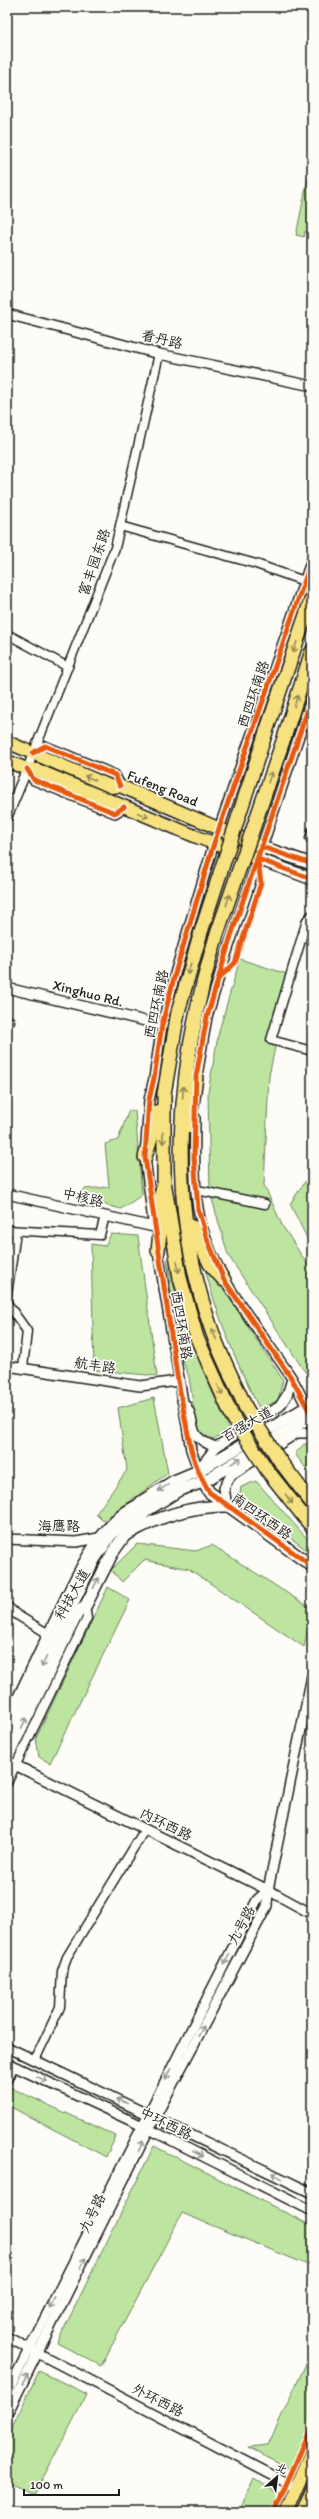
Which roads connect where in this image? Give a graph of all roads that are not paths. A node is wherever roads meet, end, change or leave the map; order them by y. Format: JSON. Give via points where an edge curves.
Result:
{"nodes":[{"id":1,"x":7,"y":314,"type":"edge"},
{"id":2,"x":159,"y":354,"type":"junction"},
{"id":3,"x":312,"y":386,"type":"edge"},
{"id":4,"x":120,"y":526,"type":"junction"},
{"id":5,"x":312,"y":559,"type":"edge"},
{"id":6,"x":304,"y":581,"type":"junction"},
{"id":7,"x":312,"y":597,"type":"edge"},
{"id":8,"x":7,"y":634,"type":"edge"},
{"id":9,"x":312,"y":650,"type":"edge"},
{"id":10,"x":68,"y":668,"type":"junction"},
{"id":11,"x":312,"y":697,"type":"edge"},
{"id":12,"x":7,"y":742,"type":"edge"},
{"id":13,"x":34,"y":753,"type":"junction"},
{"id":14,"x":7,"y":761,"type":"edge"},
{"id":15,"x":27,"y":769,"type":"junction"},
{"id":16,"x":229,"y":801,"type":"junction"},
{"id":17,"x":7,"y":817,"type":"edge"},
{"id":18,"x":272,"y":817,"type":"junction"},
{"id":19,"x":220,"y":827,"type":"junction"},
{"id":20,"x":214,"y":843,"type":"junction"},
{"id":21,"x":262,"y":847,"type":"junction"},
{"id":22,"x":258,"y":859,"type":"junction"},
{"id":23,"x":312,"y":864,"type":"edge"},
{"id":24,"x":312,"y":879,"type":"edge"},
{"id":25,"x":312,"y":915,"type":"edge"},
{"id":26,"x":7,"y":988,"type":"edge"},
{"id":27,"x":162,"y":1025,"type":"junction"},
{"id":28,"x":312,"y":1051,"type":"edge"},
{"id":29,"x":196,"y":1077,"type":"junction"},
{"id":30,"x":164,"y":1094,"type":"junction"},
{"id":31,"x":145,"y":1157,"type":"junction"},
{"id":32,"x":182,"y":1173,"type":"junction"},
{"id":33,"x":164,"y":1181,"type":"junction"},
{"id":34,"x":196,"y":1190,"type":"junction"},
{"id":35,"x":7,"y":1194,"type":"edge"},
{"id":36,"x":265,"y":1204,"type":"dead end"},
{"id":37,"x":184,"y":1210,"type":"junction"},
{"id":38,"x":105,"y":1216,"type":"junction"},
{"id":39,"x":154,"y":1227,"type":"junction"},
{"id":40,"x":7,"y":1230,"type":"edge"},
{"id":41,"x":16,"y":1232,"type":"junction"},
{"id":42,"x":158,"y":1251,"type":"junction"},
{"id":43,"x":224,"y":1280,"type":"junction"},
{"id":44,"x":7,"y":1295,"type":"edge"},
{"id":45,"x":7,"y":1303,"type":"edge"},
{"id":46,"x":7,"y":1366,"type":"edge"},
{"id":47,"x":23,"y":1368,"type":"junction"},
{"id":48,"x":292,"y":1379,"type":"junction"},
{"id":49,"x":178,"y":1381,"type":"junction"},
{"id":50,"x":182,"y":1401,"type":"junction"},
{"id":51,"x":311,"y":1411,"type":"edge"},
{"id":52,"x":232,"y":1416,"type":"joint"},
{"id":53,"x":312,"y":1433,"type":"edge"},
{"id":54,"x":216,"y":1447,"type":"junction"},
{"id":55,"x":198,"y":1471,"type":"junction"},
{"id":56,"x":203,"y":1482,"type":"junction"},
{"id":57,"x":179,"y":1490,"type":"junction"},
{"id":58,"x":312,"y":1503,"type":"edge"},
{"id":59,"x":227,"y":1506,"type":"junction"},
{"id":60,"x":312,"y":1527,"type":"edge"},
{"id":61,"x":124,"y":1536,"type":"junction"},
{"id":62,"x":105,"y":1537,"type":"junction"},
{"id":63,"x":7,"y":1539,"type":"edge"},
{"id":64,"x":312,"y":1566,"type":"edge"},
{"id":65,"x":7,"y":1606,"type":"edge"},
{"id":66,"x":52,"y":1636,"type":"junction"},
{"id":67,"x":312,"y":1676,"type":"edge"},
{"id":68,"x":7,"y":1719,"type":"edge"},
{"id":69,"x":7,"y":1737,"type":"edge"},
{"id":70,"x":10,"y":1761,"type":"edge"},
{"id":71,"x":7,"y":1783,"type":"edge"},
{"id":72,"x":146,"y":1829,"type":"junction"},
{"id":73,"x":268,"y":1890,"type":"junction"},
{"id":74,"x":312,"y":1914,"type":"edge"},
{"id":75,"x":7,"y":2047,"type":"edge"},
{"id":76,"x":35,"y":2060,"type":"junction"},
{"id":77,"x":10,"y":2064,"type":"edge"},
{"id":78,"x":7,"y":2080,"type":"edge"},
{"id":79,"x":152,"y":2115,"type":"junction"},
{"id":80,"x":145,"y":2127,"type":"junction"},
{"id":81,"x":312,"y":2193,"type":"edge"},
{"id":82,"x":312,"y":2211,"type":"edge"},
{"id":83,"x":7,"y":2337,"type":"edge"},
{"id":84,"x":29,"y":2349,"type":"junction"},
{"id":85,"x":38,"y":2354,"type":"junction"},
{"id":86,"x":7,"y":2393,"type":"edge"},
{"id":87,"x":7,"y":2414,"type":"edge"},
{"id":88,"x":312,"y":2452,"type":"edge"},
{"id":89,"x":297,"y":2488,"type":"junction"},
{"id":90,"x":312,"y":2490,"type":"edge"},
{"id":91,"x":286,"y":2512,"type":"edge"},
{"id":92,"x":303,"y":2512,"type":"edge"}],
"edges":[{"from":1,"to":2,"type":"street","name":"看丹路"},
{"from":2,"to":3,"type":"street","name":"看丹路"},
{"from":2,"to":4,"type":"street","name":"富丰园东路"},
{"from":4,"to":6,"type":"street","via":[[256,564]]},
{"from":4,"to":10,"type":"street","name":"富丰园东路","via":[[115,548]]},
{"from":5,"to":6,"type":"street","name":"西四环南路"},
{"from":6,"to":16,"type":"street","name":"西四环南路"},
{"from":7,"to":30,"type":"highway","name":"西四环南路","one_way":true,"bridge":true,"via":[[201,932],[178,1012]]},
{"from":8,"to":10,"type":"street"},
{"from":32,"to":9,"type":"highway","name":"西四环南路","one_way":true,"bridge":true,"via":[[183,1088],[199,997],[216,937]]},
{"from":10,"to":13,"type":"street","name":"富丰园东路"},
{"from":11,"to":18,"type":"street"},
{"from":12,"to":13,"type":"main road","name":"Fufeng Road"},
{"from":13,"to":15,"type":"street","name":"富丰园东路"},
{"from":13,"to":19,"type":"main road","name":"Fufeng Road","via":[[112,787],[120,786]]},
{"from":14,"to":15,"type":"main road"},
{"from":15,"to":17,"type":"street"},
{"from":15,"to":20,"type":"main road","one_way":true,"via":[[37,770]]},
{"from":16,"to":18,"type":"street"},
{"from":16,"to":19,"type":"street","name":"西四环南路"},
{"from":18,"to":21,"type":"street"},
{"from":19,"to":20,"type":"street","name":"西四环南路"},
{"from":19,"to":21,"type":"main road","name":"Fufeng Road"},
{"from":20,"to":22,"type":"main road"},
{"from":20,"to":27,"type":"street","name":"西四环南路"},
{"from":21,"to":22,"type":"street"},
{"from":21,"to":23,"type":"main road"},
{"from":22,"to":24,"type":"main road"},
{"from":22,"to":29,"type":"street","via":[[207,1017]]},
{"from":25,"to":28,"type":"street","via":[[307,920],[271,1040]]},
{"from":26,"to":27,"type":"street","name":"Xinghuo Rd."},
{"from":27,"to":31,"type":"street","name":"西四环南路","via":[[149,1100]]},
{"from":29,"to":32,"type":"highway"},
{"from":29,"to":34,"type":"street"},
{"from":30,"to":31,"type":"highway"},
{"from":30,"to":33,"type":"highway","name":"西四环南路","one_way":true},
{"from":31,"to":39,"type":"street","name":"西四环南路"},
{"from":32,"to":37,"type":"highway","name":"西四环南路"},
{"from":33,"to":42,"type":"highway","via":[[158,1209]]},
{"from":33,"to":52,"type":"highway","name":"西四环南路","one_way":true,"via":[[180,1278],[197,1338]]},
{"from":34,"to":36,"type":"street"},
{"from":34,"to":43,"type":"street","via":[[198,1209],[206,1236]]},
{"from":35,"to":38,"type":"street","name":"中核路"},
{"from":37,"to":43,"type":"highway","via":[[210,1264]]},
{"from":58,"to":37,"type":"highway","name":"西四环南路","one_way":true,"bridge":true,"via":[[280,1461],[246,1408],[212,1330]]},
{"from":38,"to":39,"type":"street","name":"中核路"},
{"from":38,"to":41,"type":"street","via":[[100,1236]]},
{"from":39,"to":42,"type":"street","name":"西四环南路"},
{"from":40,"to":41,"type":"street"},
{"from":41,"to":44,"type":"street"},
{"from":42,"to":49,"type":"street","name":"西四环南路"},
{"from":43,"to":48,"type":"street"},
{"from":45,"to":47,"type":"street","via":[[28,1331]]},
{"from":46,"to":47,"type":"street","name":"航丰路"},
{"from":47,"to":49,"type":"street","name":"航丰路","via":[[140,1386]]},
{"from":48,"to":51,"type":"street"},
{"from":48,"to":54,"type":"street","via":[[280,1406]]},
{"from":49,"to":50,"type":"street","name":"西四环南路"},
{"from":50,"to":54,"type":"street","via":[[190,1409],[194,1432],[198,1439]]},
{"from":50,"to":55,"type":"street","name":"西四环南路","via":[[190,1450]]},
{"from":51,"to":55,"type":"main road","name":"百强大道"},
{"from":56,"to":51,"type":"main road","name":"百强大道","one_way":true},
{"from":52,"to":60,"type":"highway","name":"南四环西路","one_way":true,"bridge":true,"via":[[267,1470]]},
{"from":53,"to":59,"type":"street","via":[[297,1433],[231,1476],[224,1488]]},
{"from":54,"to":55,"type":"street"},
{"from":55,"to":56,"type":"street","name":"西四环南路"},
{"from":55,"to":57,"type":"street"},
{"from":55,"to":62,"type":"main road","name":"科技大道","one_way":true,"via":[[174,1481],[141,1502]]},
{"from":56,"to":57,"type":"main road","name":"科技大道"},
{"from":56,"to":59,"type":"main road","name":"南四环西路","via":[[208,1492]]},
{"from":57,"to":61,"type":"main road","name":"科技大道","via":[[135,1521]]},
{"from":59,"to":61,"type":"main road","via":[[200,1506],[142,1526]]},
{"from":59,"to":64,"type":"main road","name":"南四环西路"},
{"from":70,"to":61,"type":"main road","name":"科技大道","one_way":true,"via":[[78,1612],[85,1607]]},
{"from":62,"to":63,"type":"street","name":"海鹰路","via":[[76,1542]]},
{"from":62,"to":66,"type":"main road","name":"科技大道"},
{"from":65,"to":66,"type":"street"},
{"from":66,"to":68,"type":"street"},
{"from":66,"to":69,"type":"main road","name":"科技大道","one_way":true},
{"from":67,"to":73,"type":"street","name":"九号路"},
{"from":70,"to":71,"type":"street"},
{"from":70,"to":72,"type":"street","name":"内环西路"},
{"from":72,"to":73,"type":"street","name":"内环西路"},
{"from":72,"to":76,"type":"street","via":[[67,1957],[62,1971],[60,2007]]},
{"from":73,"to":74,"type":"street","name":"内环西路"},
{"from":73,"to":79,"type":"street","name":"九号路","via":[[267,1906]]},
{"from":75,"to":76,"type":"street","name":"中环西路"},
{"from":79,"to":76,"type":"street","name":"中环西路","one_way":true},
{"from":77,"to":78,"type":"street"},
{"from":77,"to":80,"type":"street","name":"中环西路","one_way":true},
{"from":79,"to":80,"type":"street","name":"九号路"},
{"from":81,"to":79,"type":"street","name":"中环西路","one_way":true},
{"from":80,"to":82,"type":"street","name":"中环西路","one_way":true},
{"from":80,"to":84,"type":"street","name":"九号路","one_way":true},
{"from":85,"to":80,"type":"street","name":"九号路","one_way":true},
{"from":83,"to":84,"type":"street","name":"外环西路"},
{"from":84,"to":85,"type":"street","name":"外环西路"},
{"from":84,"to":86,"type":"street","name":"九号路"},
{"from":87,"to":85,"type":"street","name":"九号路","one_way":true},
{"from":85,"to":89,"type":"street","name":"外环西路"},
{"from":88,"to":89,"type":"main road"},
{"from":89,"to":91,"type":"main road"},
{"from":90,"to":92,"type":"main road"}]}
